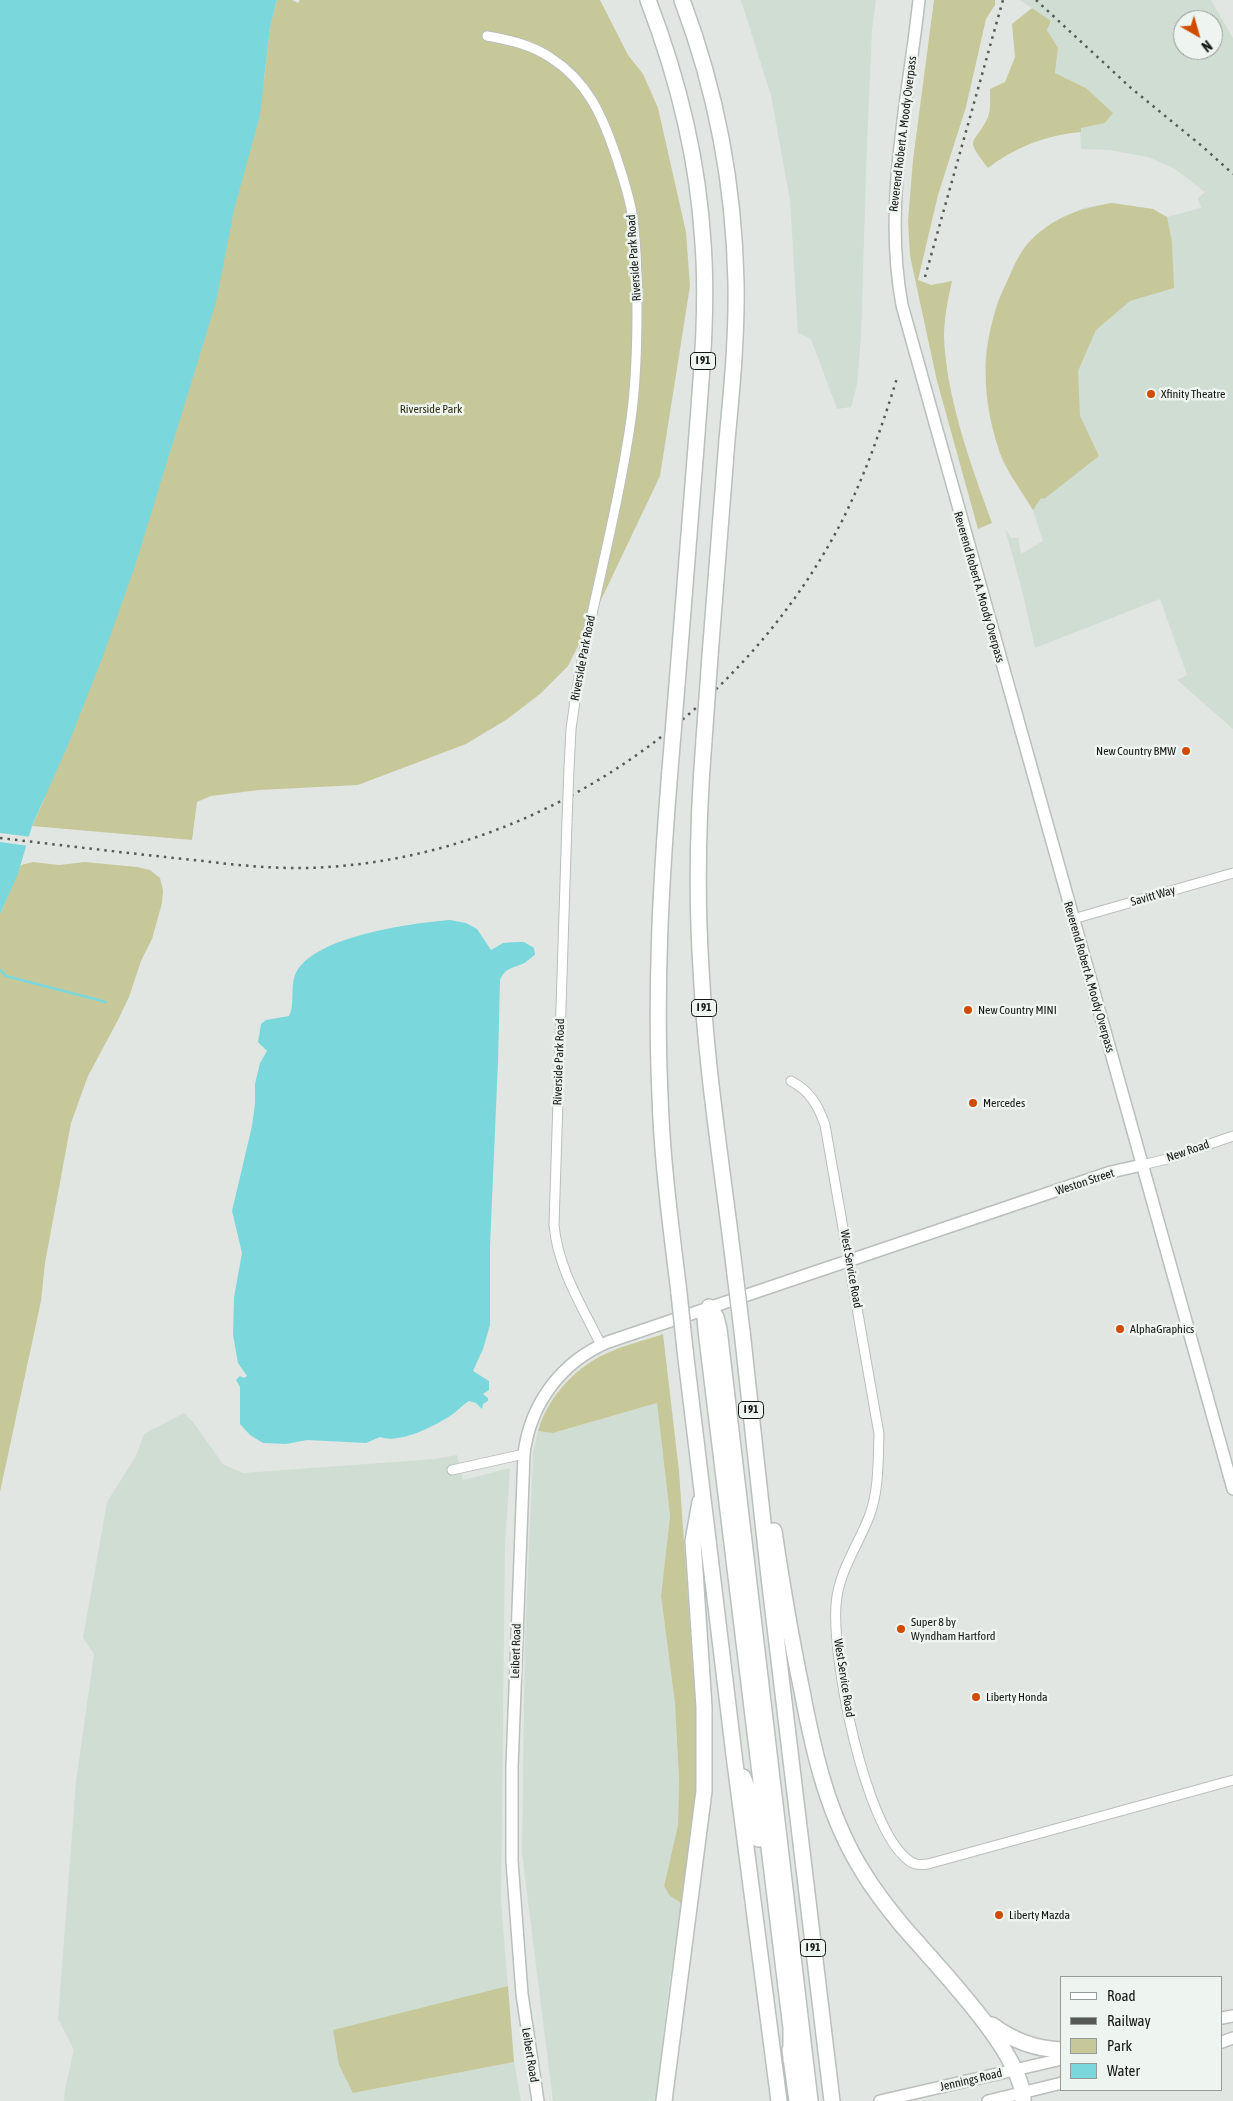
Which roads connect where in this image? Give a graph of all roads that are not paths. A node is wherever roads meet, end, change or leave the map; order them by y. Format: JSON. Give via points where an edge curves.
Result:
{"nodes":[{"id":1,"x":648,"y":0,"type":"edge"},
{"id":2,"x":682,"y":0,"type":"edge"},
{"id":3,"x":920,"y":0,"type":"edge"},
{"id":4,"x":488,"y":36,"type":"dead end"},
{"id":5,"x":1233,"y":873,"type":"edge"},
{"id":6,"x":1072,"y":919,"type":"junction"},
{"id":7,"x":791,"y":1081,"type":"dead end"},
{"id":8,"x":1233,"y":1136,"type":"edge"},
{"id":9,"x":1142,"y":1165,"type":"junction"},
{"id":10,"x":850,"y":1260,"type":"junction"},
{"id":11,"x":709,"y":1308,"type":"junction"},
{"id":12,"x":601,"y":1345,"type":"junction"},
{"id":13,"x":524,"y":1454,"type":"junction"},
{"id":14,"x":452,"y":1470,"type":"dead end"},
{"id":15,"x":1233,"y":1489,"type":"edge"},
{"id":16,"x":760,"y":1490,"type":"junction"},
{"id":17,"x":703,"y":1493,"type":"junction"},
{"id":18,"x":734,"y":1755,"type":"junction"},
{"id":19,"x":1233,"y":1780,"type":"edge"},
{"id":20,"x":977,"y":2013,"type":"junction"},
{"id":21,"x":1060,"y":2050,"type":"edge"},
{"id":22,"x":1060,"y":2059,"type":"edge"},
{"id":23,"x":791,"y":2060,"type":"junction"},
{"id":24,"x":1016,"y":2070,"type":"junction"},
{"id":25,"x":1060,"y":2085,"type":"edge"},
{"id":26,"x":1023,"y":2097,"type":"edge"},
{"id":27,"x":538,"y":2101,"type":"edge"},
{"id":28,"x":664,"y":2101,"type":"edge"},
{"id":29,"x":779,"y":2101,"type":"edge"},
{"id":30,"x":797,"y":2101,"type":"edge"},
{"id":31,"x":810,"y":2101,"type":"edge"},
{"id":32,"x":832,"y":2101,"type":"edge"},
{"id":33,"x":880,"y":2101,"type":"edge"},
{"id":34,"x":988,"y":2101,"type":"edge"}],
"edges":[{"from":1,"to":17,"type":"highway","number":"I 91","bridge":true,"via":[[673,74],[690,142],[704,268],[703,352],[660,908],[658,1037],[662,1144]]},
{"from":2,"to":16,"type":"highway","number":"I 91","bridge":true,"via":[[704,67],[719,130],[735,255],[735,349],[698,840],[701,969],[707,1044]]},
{"from":3,"to":6,"type":"main road","name":"Reverend Robert A. Moody Overpass","via":[[895,194],[898,286],[912,347]]},
{"from":4,"to":12,"type":"street","name":"Riverside Park Road","bridge":true,"via":[[546,54],[591,96],[623,178],[635,240],[637,329],[631,418],[571,730],[554,1225],[563,1267]]},
{"from":5,"to":6,"type":"street","name":"Savitt Way"},
{"from":6,"to":9,"type":"main road","name":"Reverend Robert A. Moody Overpass"},
{"from":7,"to":10,"type":"street","name":"West Service Road","via":[[804,1088],[814,1100],[825,1125]]},
{"from":8,"to":9,"type":"street","name":"New Road"},
{"from":9,"to":10,"type":"main road","name":"Weston Street","via":[[1111,1172]]},
{"from":9,"to":15,"type":"main road"},
{"from":10,"to":11,"type":"main road","name":"Weston Street"},
{"from":10,"to":19,"type":"street","name":"West Service Road","via":[[879,1434],[878,1482],[870,1515],[842,1578],[836,1604],[837,1650],[867,1790],[900,1853],[916,1864],[935,1863]]},
{"from":11,"to":12,"type":"main road","name":"Leibert Road"},
{"from":11,"to":23,"type":"highway","via":[[705,1317],[706,1330],[788,2008]]},
{"from":11,"to":31,"type":"highway","via":[[719,1329]]},
{"from":12,"to":13,"type":"main road","name":"Leibert Road","via":[[569,1366],[545,1393],[530,1426]]},
{"from":13,"to":14,"type":"street"},
{"from":13,"to":27,"type":"main road","name":"Leibert Road","via":[[512,1767],[512,1861],[522,1994]]},
{"from":16,"to":20,"type":"highway","via":[[772,1524],[814,1751],[838,1825],[862,1870],[888,1908]]},
{"from":16,"to":32,"type":"highway","number":"I 91"},
{"from":17,"to":18,"type":"highway","number":"I 91"},
{"from":17,"to":28,"type":"highway","via":[[693,1541],[704,1707],[704,1791]]},
{"from":18,"to":23,"type":"highway","via":[[754,1811]]},
{"from":18,"to":29,"type":"highway","number":"I 91"},
{"from":20,"to":21,"type":"highway","via":[[1002,2033],[1022,2043]]},
{"from":20,"to":24,"type":"highway"},
{"from":22,"to":24,"type":"main road","name":"Jennings Road"},
{"from":23,"to":30,"type":"highway"},
{"from":24,"to":26,"type":"highway"},
{"from":24,"to":33,"type":"main road","name":"Jennings Road"},
{"from":25,"to":26,"type":"main road","name":"Jennings Road"},
{"from":26,"to":34,"type":"main road","name":"Jennings Road"}]}
